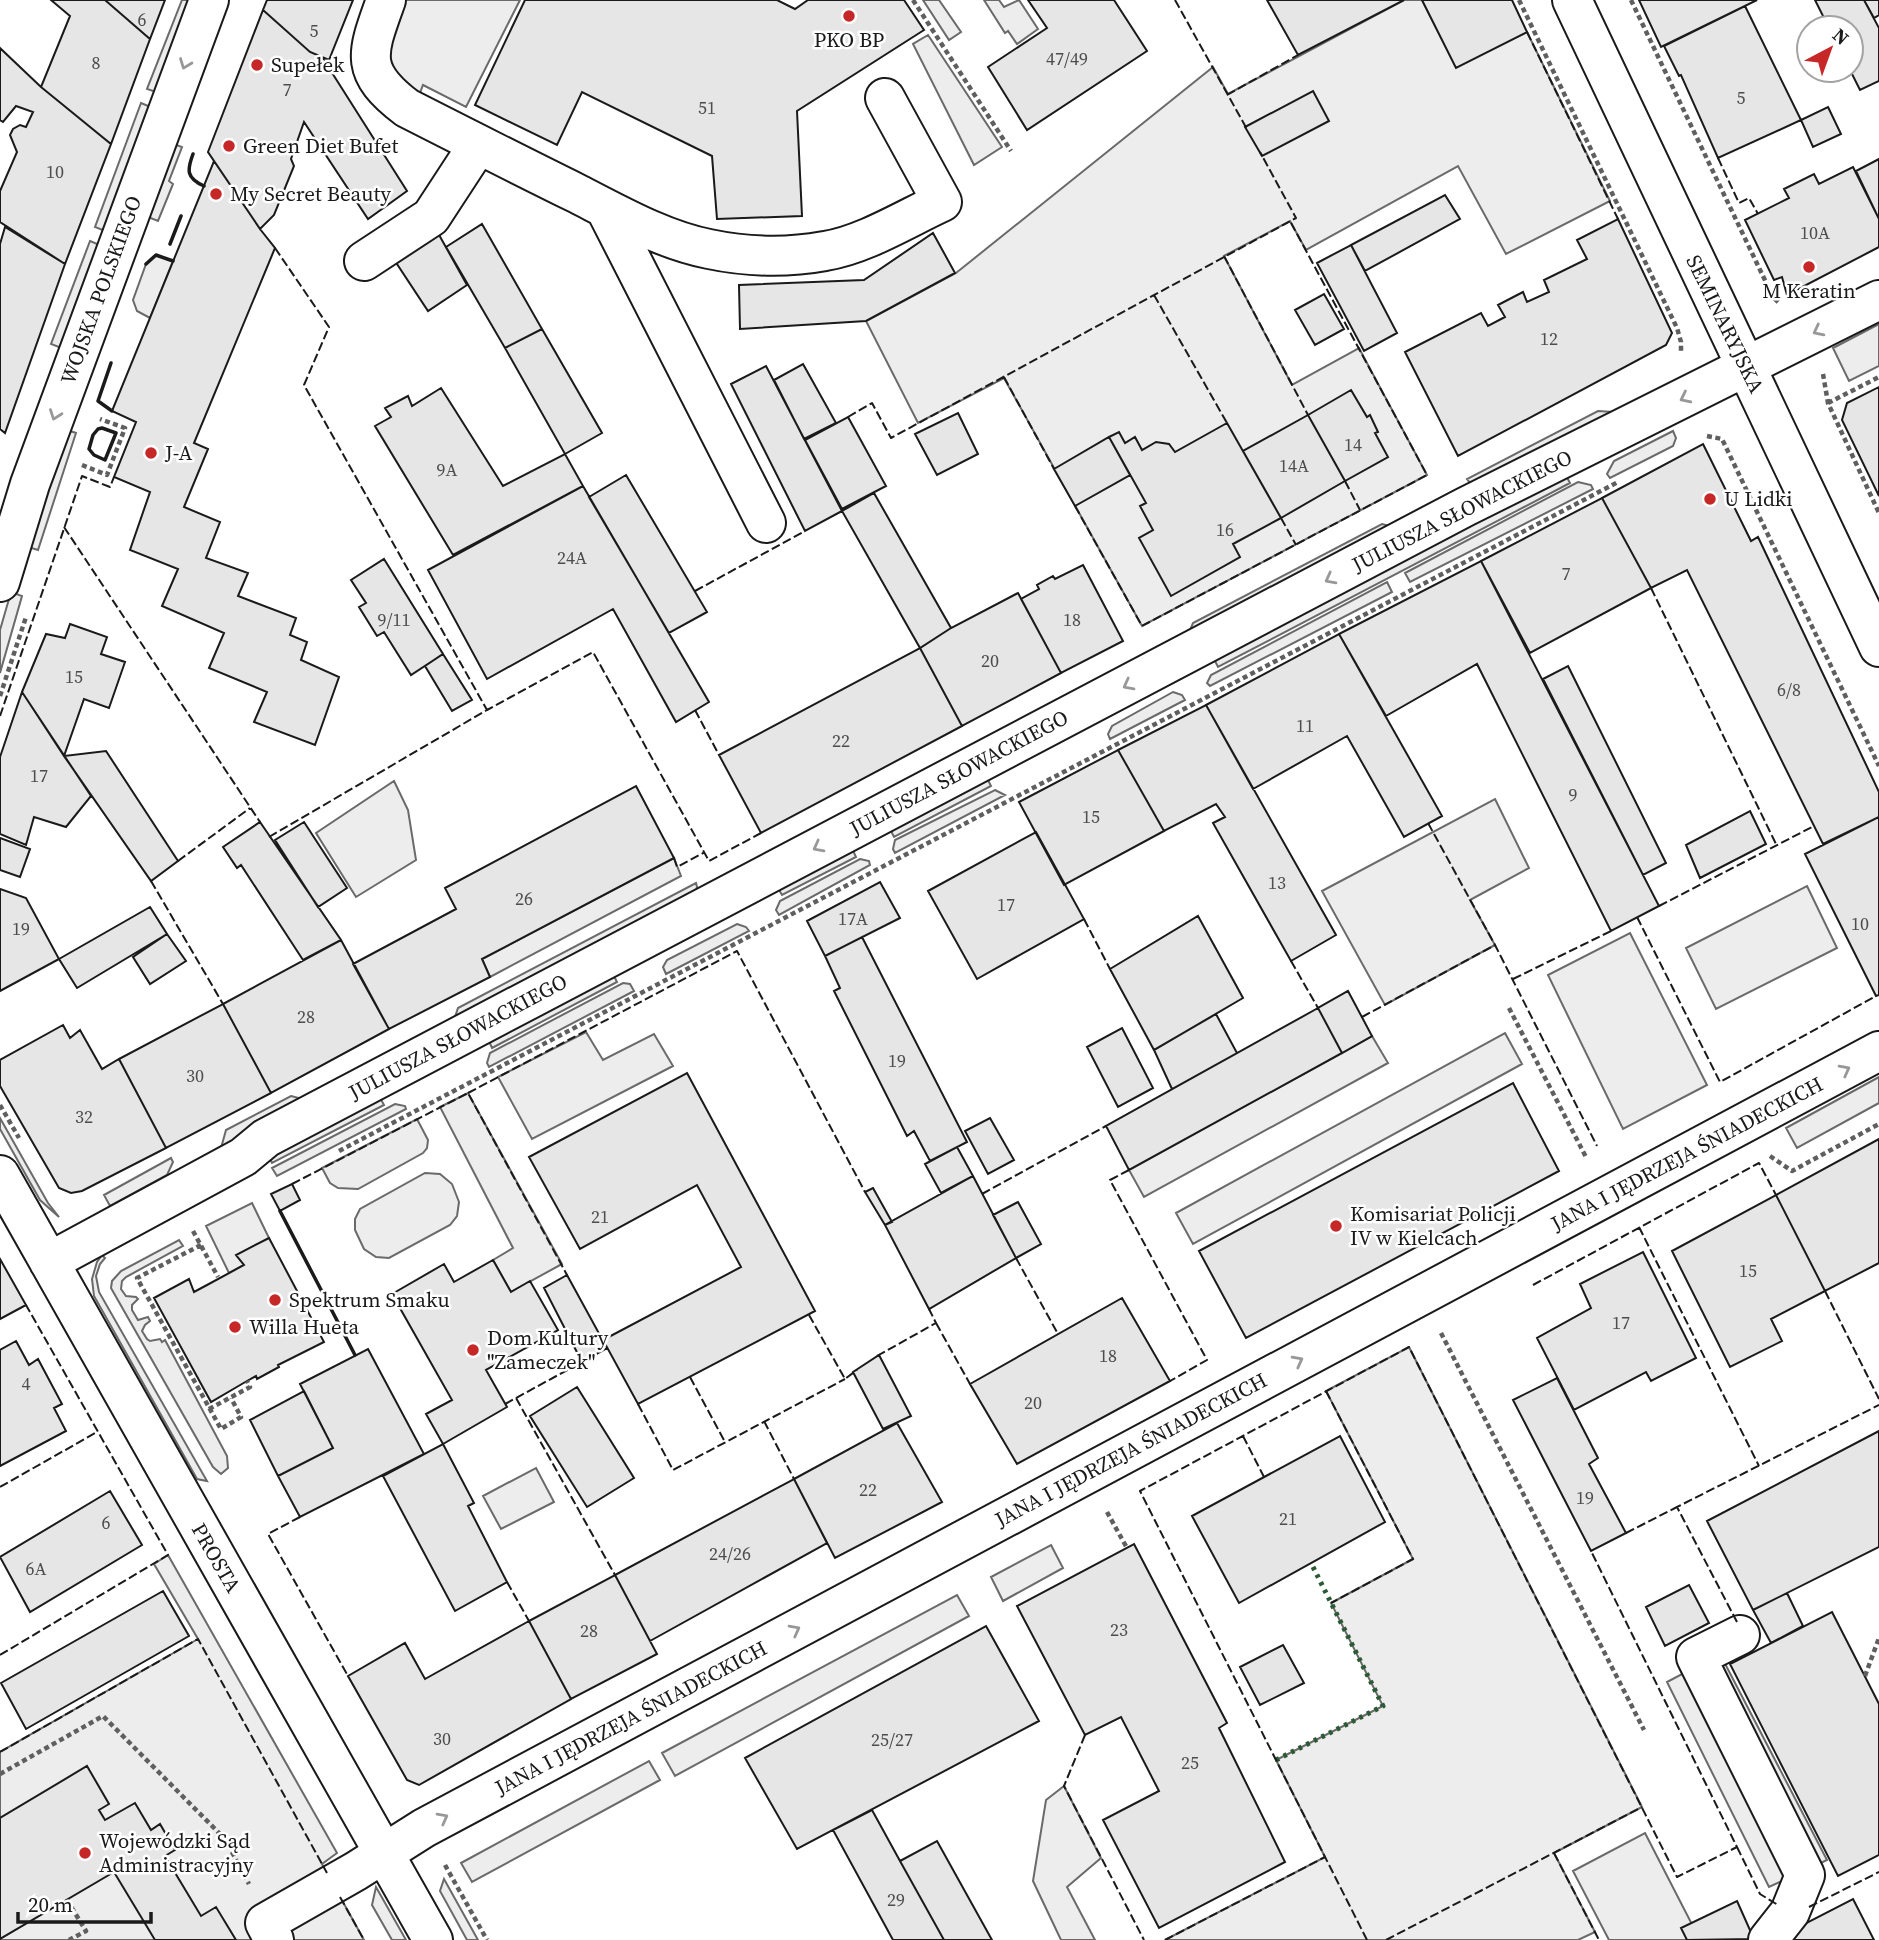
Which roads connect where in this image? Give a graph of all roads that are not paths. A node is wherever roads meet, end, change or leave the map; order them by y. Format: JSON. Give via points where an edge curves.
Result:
{"nodes":[{"id":1,"x":209,"y":0,"type":"edge"},
{"id":2,"x":386,"y":0,"type":"edge"},
{"id":3,"x":1572,"y":0,"type":"edge"},
{"id":4,"x":884,"y":98,"type":"dead end"},
{"id":5,"x":478,"y":145,"type":"junction"},
{"id":6,"x":605,"y":208,"type":"junction"},
{"id":7,"x":364,"y":261,"type":"dead end"},
{"id":8,"x":1879,"y":300,"type":"edge"},
{"id":9,"x":1746,"y":368,"type":"junction"},
{"id":10,"x":766,"y":523,"type":"dead end"},
{"id":11,"x":0,"y":582,"type":"edge"},
{"id":12,"x":1879,"y":647,"type":"edge"},
{"id":13,"x":1879,"y":1051,"type":"edge"},
{"id":14,"x":0,"y":1175,"type":"edge"},
{"id":15,"x":49,"y":1262,"type":"junction"},
{"id":16,"x":1740,"y":1635,"type":"dead end"},
{"id":17,"x":385,"y":1853,"type":"junction"},
{"id":18,"x":274,"y":1940,"type":"edge"},
{"id":19,"x":433,"y":1940,"type":"edge"},
{"id":20,"x":1768,"y":1940,"type":"edge"}],
"edges":[{"from":1,"to":11,"type":"street","name":"WOJSKA POLSKIEGO","one_way":true,"via":[[30,484]]},
{"from":2,"to":5,"type":"street","via":[[372,44],[376,80],[407,108]]},
{"from":3,"to":9,"type":"street","name":"SEMINARYJSKA"},
{"from":4,"to":6,"type":"street","via":[[942,202],[858,241],[827,251],[740,255],[660,233]]},
{"from":5,"to":6,"type":"street"},
{"from":5,"to":7,"type":"street","via":[[431,218]]},
{"from":6,"to":10,"type":"street"},
{"from":8,"to":9,"type":"street","name":"JULIUSZA SŁOWACKIEGO","one_way":true},
{"from":9,"to":12,"type":"street","name":"SEMINARYJSKA"},
{"from":9,"to":15,"type":"street","name":"JULIUSZA SŁOWACKIEGO","one_way":true,"via":[[1465,508],[843,833],[266,1138],[243,1157]]},
{"from":17,"to":13,"type":"street","name":"JANA I JĘDRZEJA ŚNIADECKICH","one_way":true,"via":[[448,1815]]},
{"from":14,"to":15,"type":"street","name":"PROSTA"},
{"from":15,"to":17,"type":"street","name":"PROSTA"},
{"from":16,"to":20,"type":"street","via":[[1696,1657],[1805,1875],[1790,1912]]},
{"from":17,"to":18,"type":"street","name":"JANA I JĘDRZEJA ŚNIADECKICH","via":[[265,1923]]},
{"from":17,"to":19,"type":"street","name":"PROSTA"}]}
